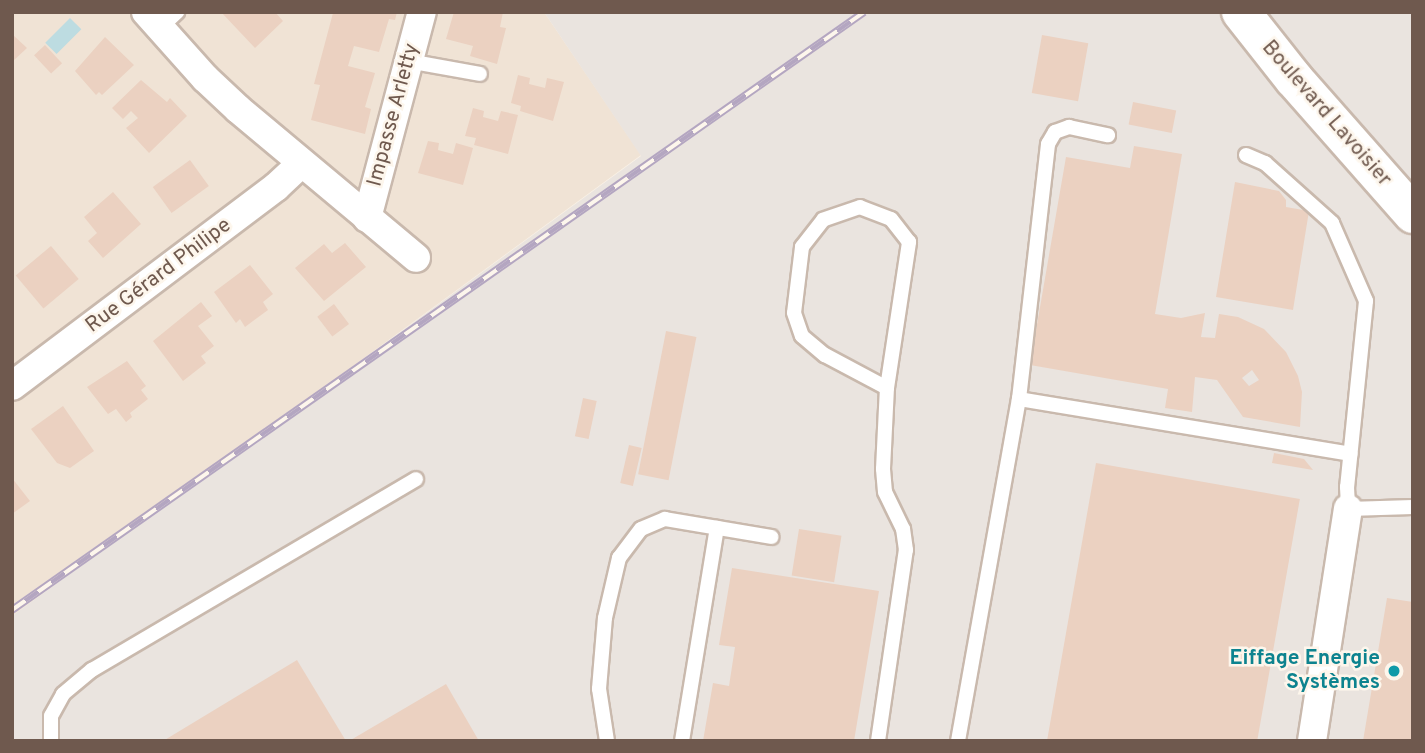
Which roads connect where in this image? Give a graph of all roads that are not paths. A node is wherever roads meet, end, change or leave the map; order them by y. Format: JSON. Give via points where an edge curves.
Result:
{"nodes":[{"id":1,"x":422,"y":12,"type":"edge"},
{"id":2,"x":1241,"y":12,"type":"edge"},
{"id":3,"x":161,"y":18,"type":"edge"},
{"id":4,"x":408,"y":61,"type":"junction"},
{"id":5,"x":480,"y":74,"type":"dead end"},
{"id":6,"x":1108,"y":135,"type":"dead end"},
{"id":7,"x":1246,"y":155,"type":"dead end"},
{"id":8,"x":302,"y":163,"type":"junction"},
{"id":9,"x":1413,"y":214,"type":"edge"},
{"id":10,"x":367,"y":218,"type":"junction"},
{"id":11,"x":416,"y":258,"type":"dead end"},
{"id":12,"x":12,"y":386,"type":"edge"},
{"id":13,"x":887,"y":388,"type":"junction"},
{"id":14,"x":1019,"y":399,"type":"junction"},
{"id":15,"x":1350,"y":454,"type":"junction"},
{"id":16,"x":416,"y":479,"type":"dead end"},
{"id":17,"x":1413,"y":507,"type":"edge"},
{"id":18,"x":1348,"y":509,"type":"junction"},
{"id":19,"x":717,"y":528,"type":"junction"},
{"id":20,"x":771,"y":537,"type":"dead end"},
{"id":21,"x":51,"y":741,"type":"edge"},
{"id":22,"x":607,"y":741,"type":"edge"},
{"id":23,"x":682,"y":741,"type":"edge"},
{"id":24,"x":878,"y":741,"type":"edge"},
{"id":25,"x":958,"y":741,"type":"edge"},
{"id":26,"x":1312,"y":741,"type":"edge"}],
"edges":[{"from":1,"to":4,"type":"street","name":"Impasse Arletty"},
{"from":2,"to":9,"type":"main road","name":"Boulevard Lavoisier"},
{"from":3,"to":8,"type":"street","via":[[205,78]]},
{"from":4,"to":5,"type":"lane"},
{"from":4,"to":10,"type":"street","name":"Impasse Arletty"},
{"from":6,"to":14,"type":"lane","via":[[1069,127],[1055,132],[1048,144]]},
{"from":7,"to":15,"type":"lane","via":[[1265,163],[1332,223],[1366,301]]},
{"from":8,"to":10,"type":"street"},
{"from":8,"to":12,"type":"street","name":"Rue Gérard Philipe"},
{"from":10,"to":11,"type":"street"},
{"from":13,"to":13,"type":"lane","via":[[909,242],[891,219],[860,207],[823,220],[802,247],[794,313],[802,336],[810,343]]},
{"from":13,"to":24,"type":"lane","via":[[885,492],[903,529],[906,550]]},
{"from":14,"to":15,"type":"lane"},
{"from":14,"to":25,"type":"lane"},
{"from":15,"to":18,"type":"lane"},
{"from":16,"to":21,"type":"lane","via":[[92,670],[63,694],[51,716]]},
{"from":17,"to":18,"type":"lane"},
{"from":18,"to":26,"type":"street"},
{"from":19,"to":20,"type":"lane"},
{"from":19,"to":22,"type":"lane","via":[[665,519],[640,528],[619,558],[605,618],[599,688]]},
{"from":19,"to":23,"type":"lane"}]}
